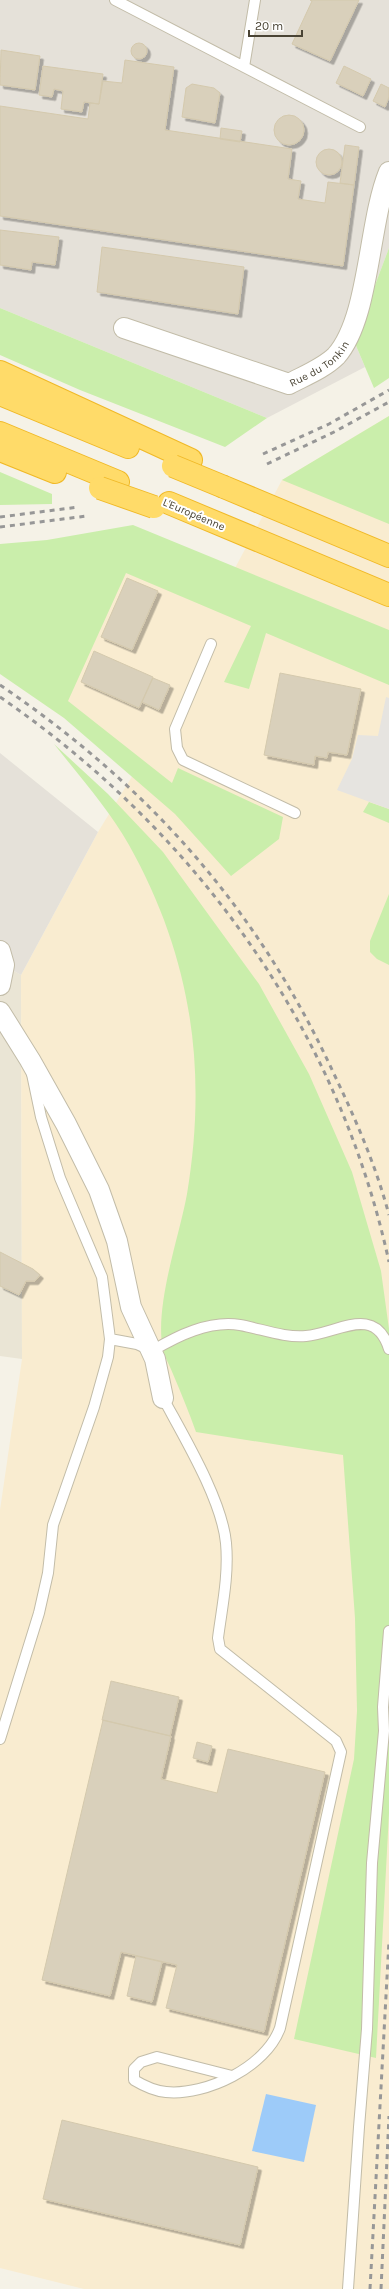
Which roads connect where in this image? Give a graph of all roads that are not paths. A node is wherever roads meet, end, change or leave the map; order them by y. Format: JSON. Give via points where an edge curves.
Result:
{"nodes":[{"id":1,"x":115,"y":0,"type":"edge"},
{"id":2,"x":255,"y":0,"type":"edge"},
{"id":3,"x":244,"y":67,"type":"junction"},
{"id":4,"x":360,"y":127,"type":"dead end"},
{"id":5,"x":389,"y":172,"type":"edge"},
{"id":6,"x":124,"y":328,"type":"dead end"},
{"id":7,"x":0,"y":372,"type":"edge"},
{"id":8,"x":0,"y":394,"type":"edge"},
{"id":9,"x":0,"y":433,"type":"edge"},
{"id":10,"x":0,"y":450,"type":"edge"},
{"id":11,"x":182,"y":463,"type":"junction"},
{"id":12,"x":109,"y":485,"type":"junction"},
{"id":13,"x":389,"y":556,"type":"edge"},
{"id":14,"x":389,"y":595,"type":"edge"},
{"id":15,"x":211,"y":644,"type":"dead end"},
{"id":16,"x":295,"y":814,"type":"dead end"},
{"id":17,"x":0,"y":951,"type":"edge"},
{"id":18,"x":0,"y":985,"type":"edge"},
{"id":19,"x":0,"y":1012,"type":"edge"},
{"id":20,"x":30,"y":1060,"type":"junction"},
{"id":21,"x":110,"y":1339,"type":"junction"},
{"id":22,"x":389,"y":1349,"type":"edge"},
{"id":23,"x":152,"y":1351,"type":"junction"},
{"id":24,"x":164,"y":1398,"type":"joint"},
{"id":25,"x":389,"y":1631,"type":"edge"},
{"id":26,"x":0,"y":1739,"type":"edge"},
{"id":27,"x":232,"y":2076,"type":"junction"},
{"id":28,"x":348,"y":2289,"type":"edge"}],
"edges":[{"from":1,"to":3,"type":"lane"},
{"from":2,"to":3,"type":"lane"},
{"from":3,"to":4,"type":"lane"},
{"from":5,"to":6,"type":"street","name":"Rue du Tonkin","via":[[377,208],[355,320],[341,350],[321,367],[289,384]]},
{"from":7,"to":11,"type":"highway"},
{"from":8,"to":11,"type":"highway"},
{"from":9,"to":12,"type":"highway"},
{"from":10,"to":12,"type":"highway"},
{"from":11,"to":13,"type":"highway","bridge":true},
{"from":12,"to":14,"type":"highway","bridge":true},
{"from":15,"to":16,"type":"lane","via":[[175,729],[177,748],[183,760]]},
{"from":17,"to":18,"type":"street","via":[[4,965]]},
{"from":19,"to":20,"type":"street"},
{"from":20,"to":21,"type":"lane","via":[[41,1117],[60,1178],[102,1277]]},
{"from":20,"to":23,"type":"street","via":[[102,1196],[117,1241],[131,1307],[140,1331]]},
{"from":21,"to":23,"type":"lane","via":[[137,1344]]},
{"from":21,"to":26,"type":"lane","via":[[108,1357],[94,1407],[53,1525],[48,1573],[39,1613]]},
{"from":22,"to":23,"type":"lane","via":[[378,1329],[369,1324],[354,1323],[306,1336],[238,1325],[209,1326],[176,1337]]},
{"from":23,"to":24,"type":"street"},
{"from":24,"to":27,"type":"lane","via":[[222,1521],[226,1557],[218,1638],[220,1649],[336,1741],[341,1752],[278,2032],[273,2044],[261,2058]]},
{"from":25,"to":28,"type":"lane","via":[[383,1707],[384,1731],[372,1863],[367,2029]]},
{"from":27,"to":27,"type":"lane","via":[[221,2083],[187,2091],[166,2092],[149,2088],[134,2080],[134,2069],[141,2062],[157,2057]]}]}
